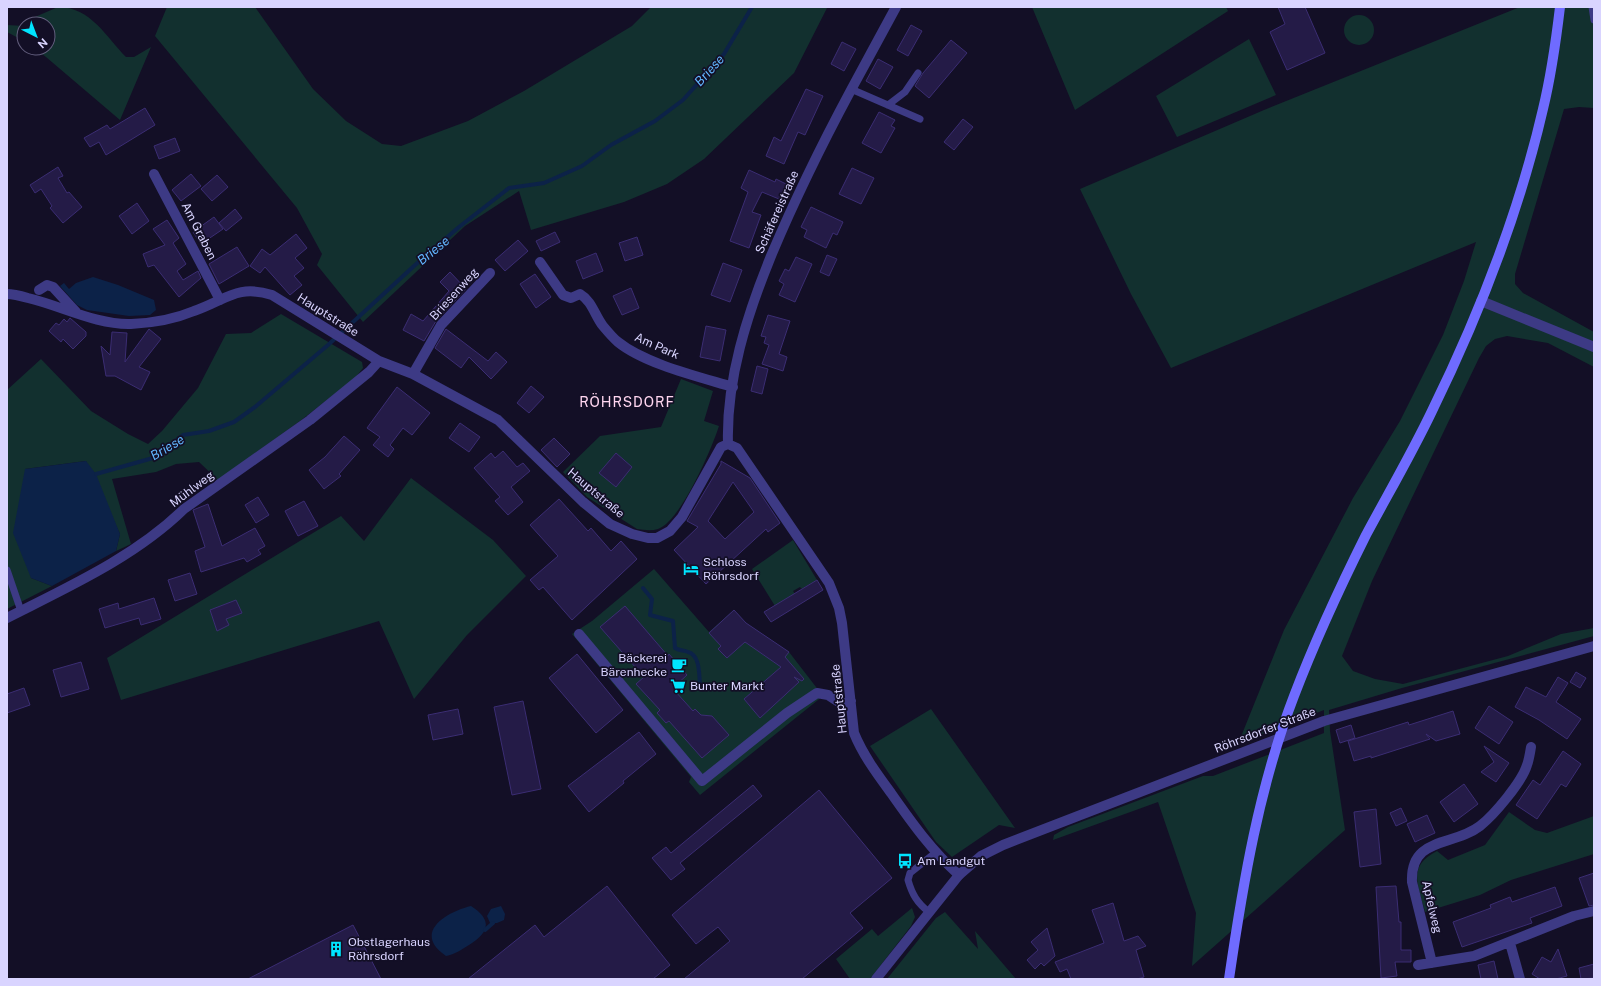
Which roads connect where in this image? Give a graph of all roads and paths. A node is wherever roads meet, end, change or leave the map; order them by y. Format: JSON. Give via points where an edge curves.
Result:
{"nodes":[{"id":1,"x":896,"y":7,"type":"edge"},
{"id":2,"x":1560,"y":7,"type":"edge"},
{"id":3,"x":1592,"y":7,"type":"edge"},
{"id":4,"x":1594,"y":20,"type":"edge"},
{"id":5,"x":918,"y":73,"type":"dead end"},
{"id":6,"x":851,"y":89,"type":"junction"},
{"id":7,"x":888,"y":105,"type":"junction"},
{"id":8,"x":920,"y":119,"type":"dead end"},
{"id":9,"x":154,"y":174,"type":"dead end"},
{"id":10,"x":540,"y":262,"type":"dead end"},
{"id":11,"x":490,"y":273,"type":"dead end"},
{"id":12,"x":39,"y":290,"type":"dead end"},
{"id":13,"x":7,"y":294,"type":"edge"},
{"id":14,"x":220,"y":300,"type":"junction"},
{"id":15,"x":1481,"y":301,"type":"junction"},
{"id":16,"x":77,"y":313,"type":"junction"},
{"id":17,"x":1594,"y":347,"type":"edge"},
{"id":18,"x":379,"y":361,"type":"junction"},
{"id":19,"x":413,"y":374,"type":"junction"},
{"id":20,"x":733,"y":387,"type":"junction"},
{"id":21,"x":728,"y":444,"type":"junction"},
{"id":22,"x":7,"y":570,"type":"edge"},
{"id":23,"x":21,"y":611,"type":"junction"},
{"id":24,"x":7,"y":618,"type":"edge"},
{"id":25,"x":579,"y":634,"type":"dead end"},
{"id":26,"x":1594,"y":646,"type":"edge"},
{"id":27,"x":851,"y":701,"type":"junction"},
{"id":28,"x":1531,"y":747,"type":"dead end"},
{"id":29,"x":935,"y":853,"type":"junction"},
{"id":30,"x":959,"y":875,"type":"junction"},
{"id":31,"x":1594,"y":911,"type":"edge"},
{"id":32,"x":929,"y":912,"type":"junction"},
{"id":33,"x":1510,"y":943,"type":"junction"},
{"id":34,"x":1432,"y":963,"type":"junction"},
{"id":35,"x":1418,"y":965,"type":"dead end"},
{"id":36,"x":876,"y":979,"type":"edge"},
{"id":37,"x":1229,"y":979,"type":"edge"},
{"id":38,"x":1520,"y":979,"type":"edge"}],
"edges":[{"from":1,"to":6,"type":"street","name":"Schäfereistraße"},
{"from":2,"to":15,"type":"main road","via":[[1543,109],[1518,200]]},
{"from":3,"to":4,"type":"lane"},
{"from":5,"to":7,"type":"lane","via":[[905,92]]},
{"from":6,"to":7,"type":"lane"},
{"from":6,"to":20,"type":"street","name":"Schäfereistraße","via":[[788,213],[756,294],[740,350]]},
{"from":7,"to":8,"type":"lane"},
{"from":9,"to":14,"type":"street","name":"Am Graben"},
{"from":10,"to":20,"type":"street","name":"Am Park","via":[[563,295],[571,298],[580,294],[586,298],[603,326],[627,348],[662,364]]},
{"from":11,"to":19,"type":"street","name":"Briesenweg","via":[[441,325]]},
{"from":12,"to":16,"type":"street","via":[[47,285],[53,287]]},
{"from":13,"to":16,"type":"street","name":"Hauptstraße"},
{"from":14,"to":16,"type":"street","name":"Hauptstraße","via":[[168,319],[131,324],[101,321]]},
{"from":14,"to":18,"type":"street","name":"Hauptstraße","via":[[240,292],[257,290],[272,295]]},
{"from":15,"to":17,"type":"street"},
{"from":15,"to":37,"type":"main road","via":[[1432,412],[1330,610],[1294,698],[1267,782],[1252,843]]},
{"from":18,"to":19,"type":"street","name":"Hauptstraße"},
{"from":18,"to":23,"type":"street","name":"Mühlweg","via":[[310,420],[184,509],[169,524],[112,563]]},
{"from":19,"to":21,"type":"street","name":"Hauptstraße","via":[[498,420],[597,514],[622,530],[648,538],[657,538],[670,531],[682,517],[721,447]]},
{"from":20,"to":21,"type":"street","name":"Schäfereistraße"},
{"from":21,"to":27,"type":"street","name":"Hauptstraße","via":[[737,448],[829,583],[842,623]]},
{"from":22,"to":23,"type":"lane"},
{"from":23,"to":24,"type":"street","name":"Mühlweg"},
{"from":25,"to":27,"type":"street","via":[[702,780],[787,713],[817,693],[828,695],[842,704]]},
{"from":26,"to":30,"type":"street","name":"Röhrsdorfer Straße","via":[[1324,721],[1003,845],[982,856]]},
{"from":27,"to":29,"type":"street","name":"Hauptstraße","via":[[854,733],[867,759]]},
{"from":28,"to":34,"type":"street","name":"Apfelweg","via":[[1527,767],[1498,809],[1480,826],[1462,836],[1426,848],[1417,856],[1411,870],[1412,882]]},
{"from":29,"to":30,"type":"street","name":"Hauptstraße"},
{"from":29,"to":32,"type":"lane","via":[[910,873],[908,880],[912,894],[920,906]]},
{"from":30,"to":32,"type":"street","name":"Röhrsdorfer Straße"},
{"from":31,"to":33,"type":"street","via":[[1574,916]]},
{"from":32,"to":36,"type":"street"},
{"from":33,"to":34,"type":"street","via":[[1474,956]]},
{"from":33,"to":38,"type":"street"},
{"from":34,"to":35,"type":"street"}]}
